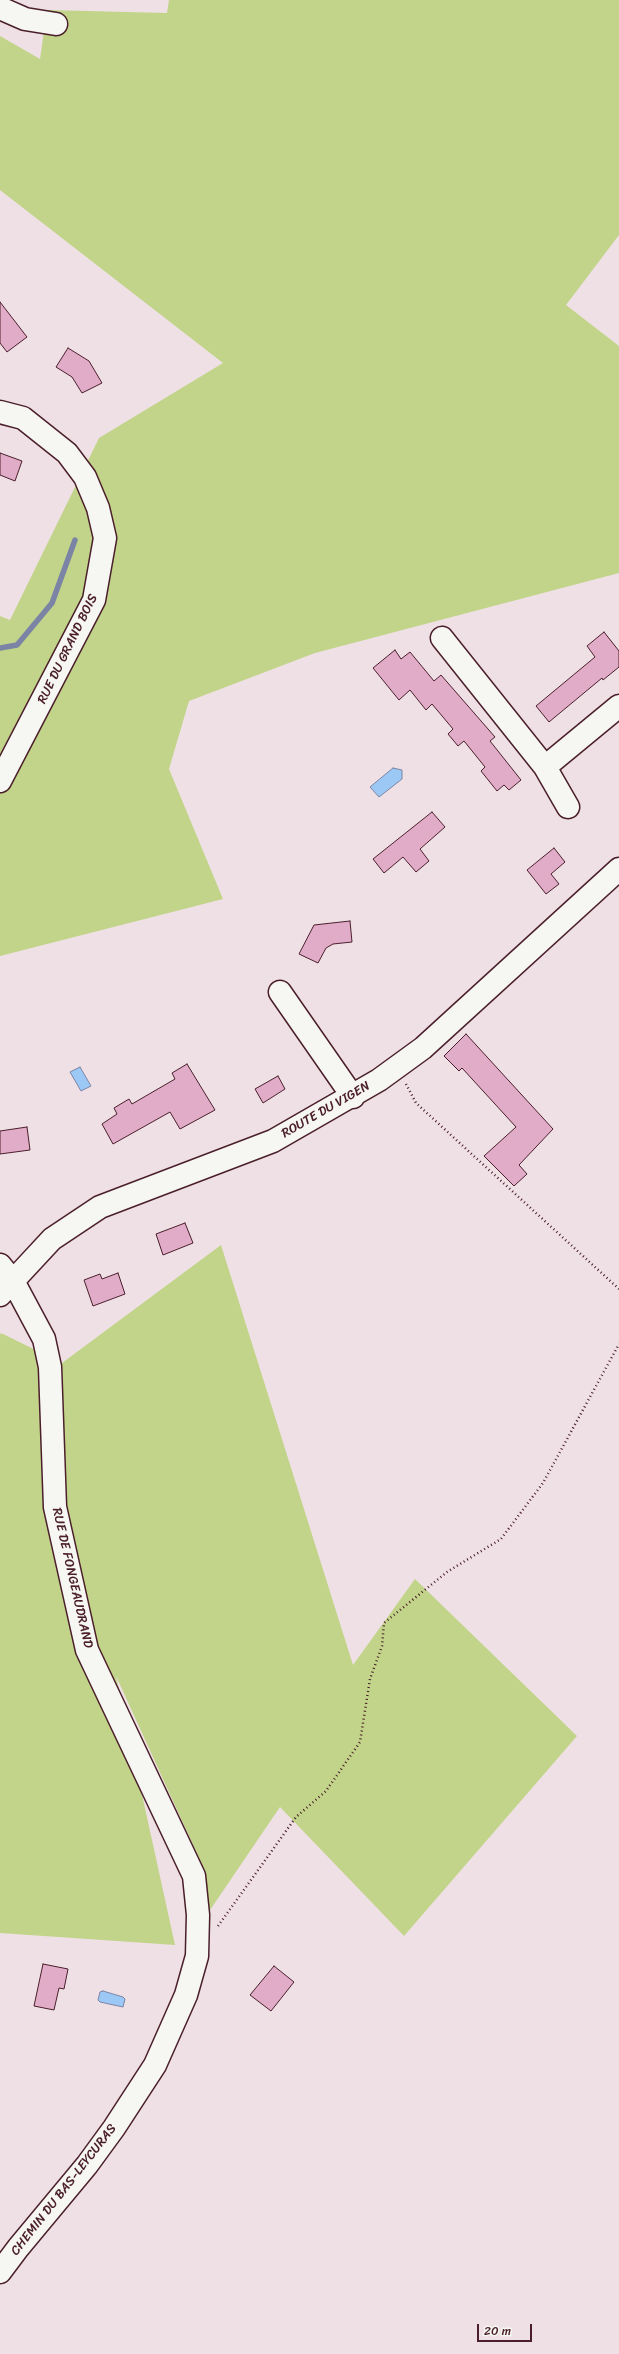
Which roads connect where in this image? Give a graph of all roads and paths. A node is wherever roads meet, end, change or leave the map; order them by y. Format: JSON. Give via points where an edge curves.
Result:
{"nodes":[{"id":1,"x":0,"y":8,"type":"edge"},
{"id":2,"x":56,"y":24,"type":"dead end"},
{"id":3,"x":0,"y":412,"type":"edge"},
{"id":4,"x":442,"y":638,"type":"dead end"},
{"id":5,"x":619,"y":706,"type":"edge"},
{"id":6,"x":546,"y":767,"type":"junction"},
{"id":7,"x":0,"y":781,"type":"edge"},
{"id":8,"x":568,"y":807,"type":"dead end"},
{"id":9,"x":619,"y":869,"type":"edge"},
{"id":10,"x":280,"y":992,"type":"dead end"},
{"id":11,"x":396,"y":1068,"type":"junction"},
{"id":12,"x":353,"y":1097,"type":"junction"},
{"id":13,"x":4,"y":1280,"type":"edge"},
{"id":14,"x":619,"y":1289,"type":"edge"},
{"id":15,"x":619,"y":1344,"type":"edge"},
{"id":16,"x":215,"y":1931,"type":"dead end"},
{"id":17,"x":197,"y":1956,"type":"joint"},
{"id":18,"x":0,"y":2272,"type":"edge"}],
"edges":[{"from":1,"to":2,"type":"street","via":[[24,20]]},
{"from":3,"to":7,"type":"street","name":"RUE DU GRAND BOIS","via":[[23,418],[67,453],[85,476],[98,508],[105,538],[94,600]]},
{"from":4,"to":6,"type":"street"},
{"from":5,"to":6,"type":"street"},
{"from":6,"to":8,"type":"street"},
{"from":9,"to":11,"type":"street","name":"ROUTE DU VIGEN","via":[[423,1048]]},
{"from":10,"to":12,"type":"street"},
{"from":11,"to":12,"type":"street","name":"ROUTE DU VIGEN"},
{"from":11,"to":14,"type":"path","via":[[416,1103]]},
{"from":12,"to":13,"type":"street","name":"ROUTE DU VIGEN","via":[[273,1141],[100,1207],[52,1239]]},
{"from":13,"to":17,"type":"street","name":"RUE DE FONGEAUDRAND","via":[[44,1339],[50,1367],[54,1507],[87,1650],[194,1876],[198,1915]]},
{"from":15,"to":16,"type":"path","via":[[543,1483],[501,1539],[447,1572],[384,1623],[382,1646],[370,1679],[360,1742],[326,1791],[296,1817]]},
{"from":17,"to":18,"type":"street","name":"CHEMIN DU BAS-LEYCURAS","via":[[186,1995],[155,2065],[87,2165]]}]}
